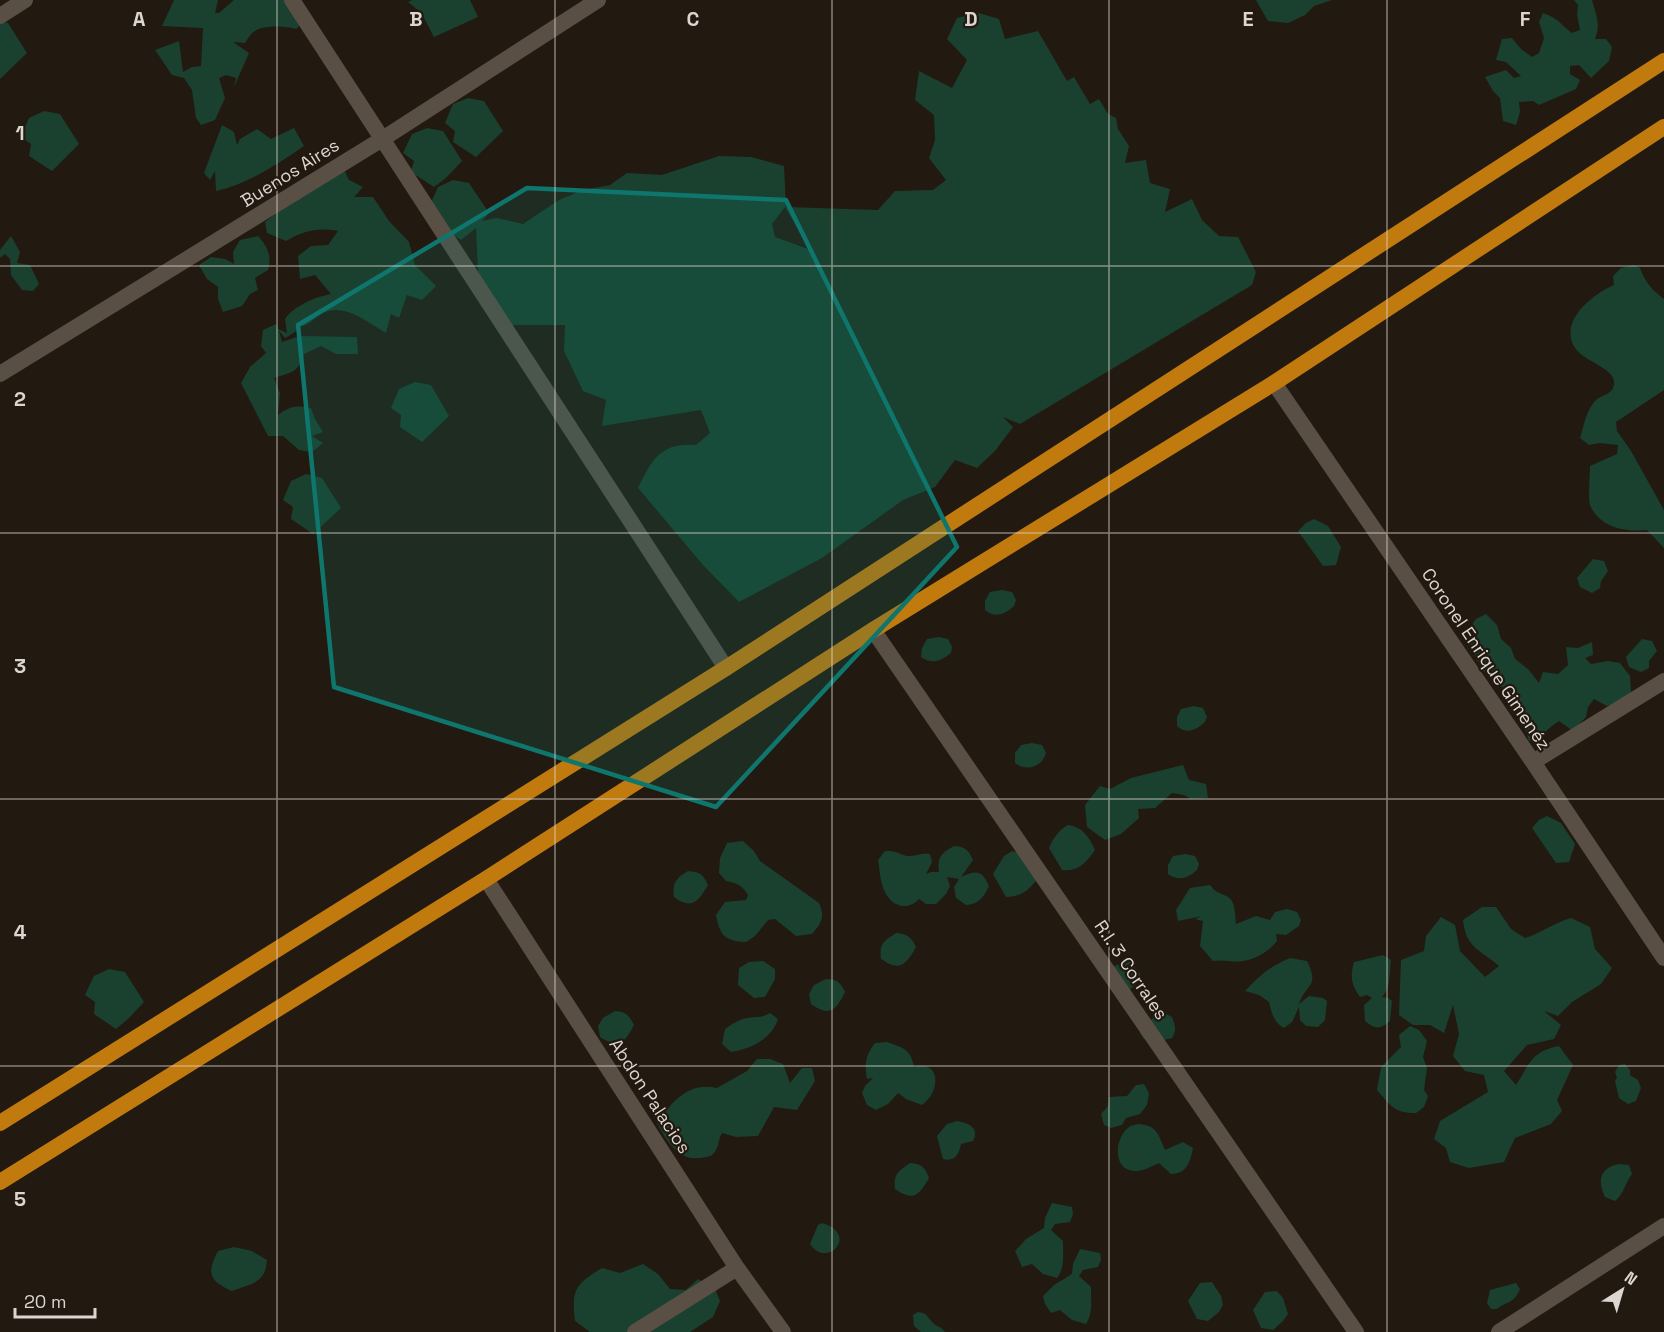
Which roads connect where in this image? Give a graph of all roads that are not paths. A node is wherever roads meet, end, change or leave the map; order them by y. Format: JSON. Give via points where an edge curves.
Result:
{"nodes":[{"id":1,"x":25,"y":0,"type":"edge"},
{"id":2,"x":292,"y":0,"type":"edge"},
{"id":3,"x":598,"y":0,"type":"edge"},
{"id":4,"x":0,"y":16,"type":"edge"},
{"id":5,"x":1664,"y":62,"type":"edge"},
{"id":6,"x":1664,"y":127,"type":"edge"},
{"id":7,"x":384,"y":138,"type":"junction"},
{"id":8,"x":0,"y":374,"type":"edge"},
{"id":9,"x":1274,"y":383,"type":"junction"},
{"id":10,"x":873,"y":630,"type":"junction"},
{"id":11,"x":726,"y":668,"type":"junction"},
{"id":12,"x":1664,"y":681,"type":"edge"},
{"id":13,"x":1533,"y":762,"type":"junction"},
{"id":14,"x":486,"y":879,"type":"junction"},
{"id":15,"x":1664,"y":958,"type":"edge"},
{"id":16,"x":0,"y":1123,"type":"edge"},
{"id":17,"x":0,"y":1182,"type":"edge"},
{"id":18,"x":1664,"y":1226,"type":"edge"},
{"id":19,"x":737,"y":1268,"type":"junction"},
{"id":20,"x":635,"y":1332,"type":"edge"},
{"id":21,"x":783,"y":1332,"type":"edge"},
{"id":22,"x":1356,"y":1332,"type":"edge"},
{"id":23,"x":1499,"y":1332,"type":"edge"}],
"edges":[{"from":1,"to":4,"type":"street"},
{"from":2,"to":7,"type":"street"},
{"from":3,"to":7,"type":"street","name":"Buenos Aires"},
{"from":5,"to":11,"type":"highway"},
{"from":6,"to":9,"type":"highway"},
{"from":7,"to":8,"type":"street","name":"Buenos Aires"},
{"from":7,"to":11,"type":"street"},
{"from":9,"to":10,"type":"highway"},
{"from":9,"to":13,"type":"street","name":"Coronel Enrique Gimenéz"},
{"from":10,"to":14,"type":"highway"},
{"from":10,"to":22,"type":"street","name":"R.I. 3 Corrales"},
{"from":11,"to":16,"type":"highway"},
{"from":12,"to":13,"type":"street"},
{"from":13,"to":15,"type":"street","name":"Coronel Enrique Gimenéz"},
{"from":14,"to":17,"type":"highway"},
{"from":14,"to":19,"type":"street","name":"Abdon Palacios"},
{"from":18,"to":23,"type":"street"},
{"from":19,"to":20,"type":"street"},
{"from":19,"to":21,"type":"street","name":"Abdon Palacios"}]}
